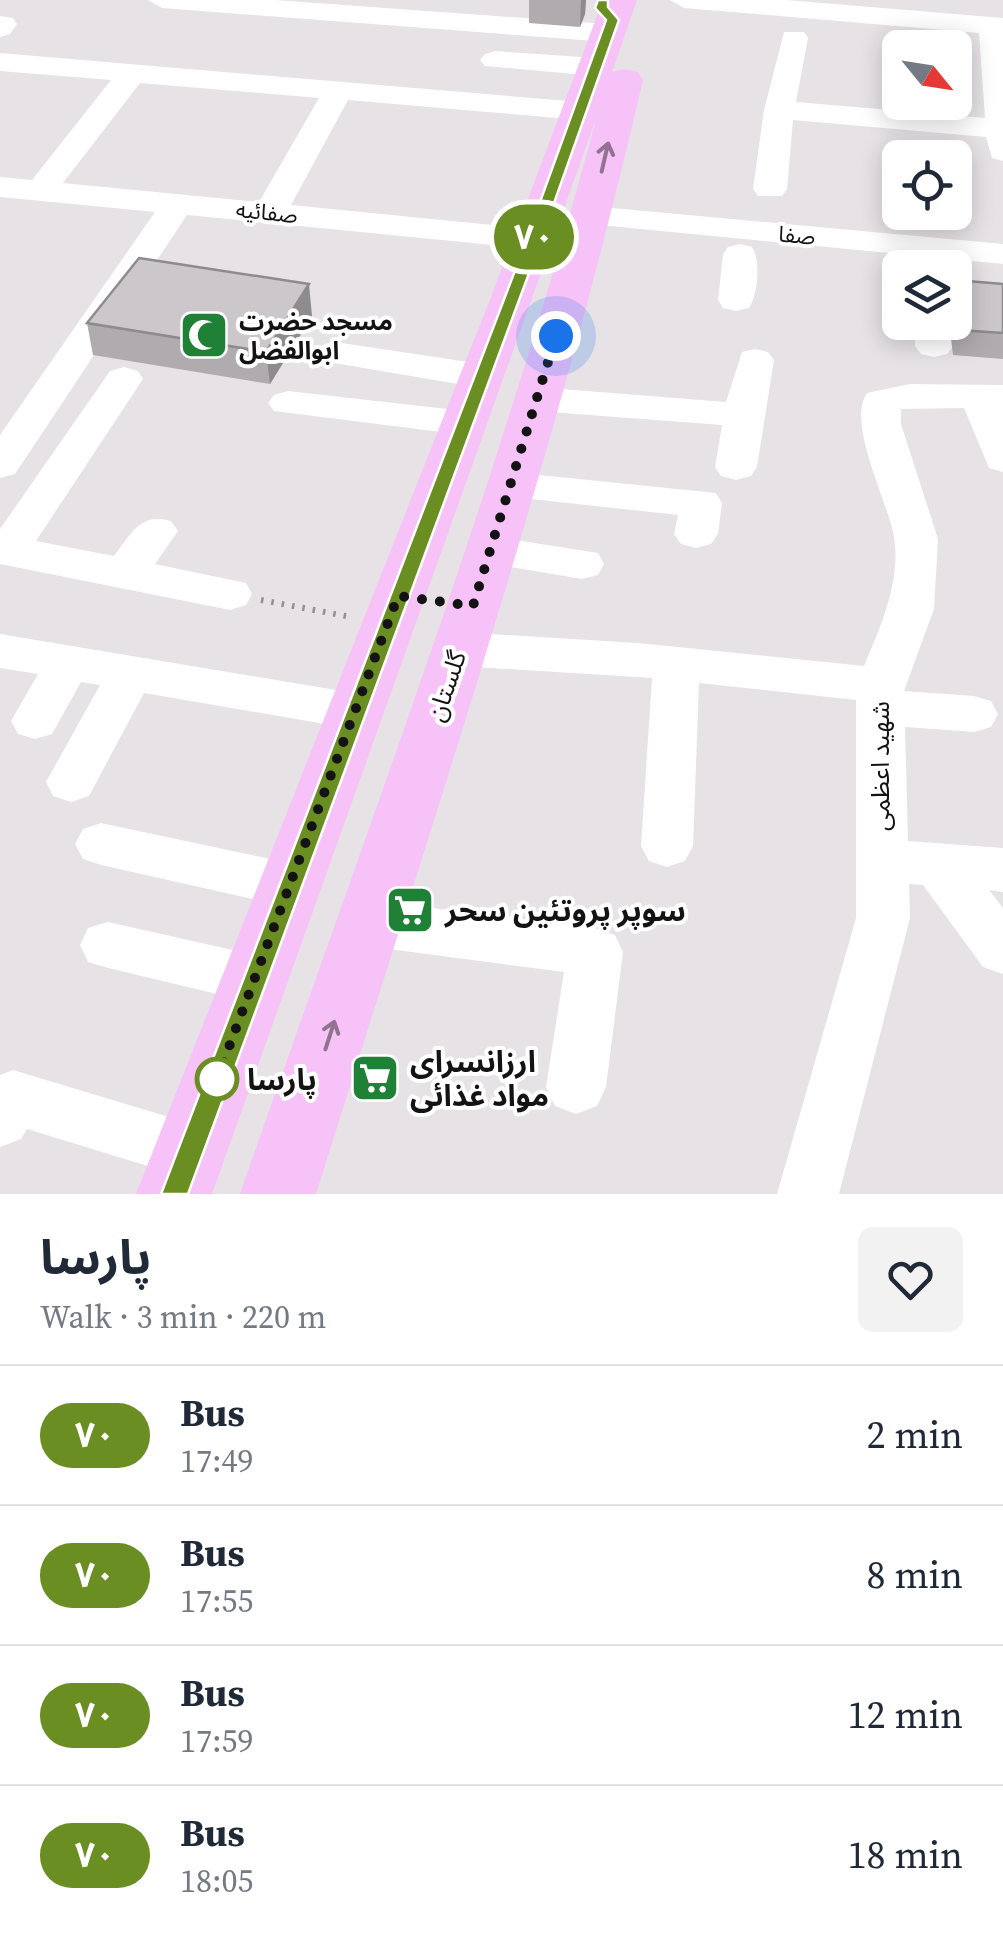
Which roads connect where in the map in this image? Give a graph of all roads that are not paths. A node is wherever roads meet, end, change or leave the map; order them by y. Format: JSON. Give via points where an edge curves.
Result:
{"nodes":[{"id":1,"x":162,"y":0,"type":"edge"},
{"id":2,"x":684,"y":0,"type":"edge"},
{"id":3,"x":871,"y":0,"type":"edge"},
{"id":4,"x":1000,"y":21,"type":"edge"},
{"id":5,"x":610,"y":33,"type":"edge"},
{"id":6,"x":794,"y":38,"type":"dead end"},
{"id":7,"x":495,"y":60,"type":"dead end"},
{"id":8,"x":13,"y":71,"type":"edge"},
{"id":9,"x":132,"y":73,"type":"junction"},
{"id":10,"x":340,"y":90,"type":"junction"},
{"id":11,"x":779,"y":110,"type":"junction"},
{"id":12,"x":1002,"y":129,"type":"edge"},
{"id":13,"x":1003,"y":151,"type":"edge"},
{"id":14,"x":770,"y":190,"type":"dead end"},
{"id":15,"x":13,"y":191,"type":"edge"},
{"id":16,"x":178,"y":204,"type":"junction"},
{"id":17,"x":270,"y":213,"type":"junction"},
{"id":18,"x":570,"y":232,"type":"junction"},
{"id":19,"x":644,"y":233,"type":"junction"},
{"id":20,"x":740,"y":254,"type":"junction"},
{"id":21,"x":1003,"y":254,"type":"edge"},
{"id":22,"x":882,"y":266,"type":"edge"},
{"id":23,"x":972,"y":274,"type":"edge"},
{"id":24,"x":1003,"y":277,"type":"edge"},
{"id":25,"x":736,"y":300,"type":"dead end"},
{"id":26,"x":335,"y":353,"type":"dead end"},
{"id":27,"x":755,"y":360,"type":"dead end"},
{"id":28,"x":124,"y":378,"type":"dead end"},
{"id":29,"x":992,"y":397,"type":"edge"},
{"id":30,"x":536,"y":399,"type":"junction"},
{"id":31,"x":474,"y":400,"type":"junction"},
{"id":32,"x":288,"y":403,"type":"dead end"},
{"id":33,"x":743,"y":415,"type":"junction"},
{"id":34,"x":1003,"y":459,"type":"edge"},
{"id":35,"x":0,"y":465,"type":"edge"},
{"id":36,"x":736,"y":468,"type":"dead end"},
{"id":37,"x":510,"y":486,"type":"junction"},
{"id":38,"x":156,"y":531,"type":"dead end"},
{"id":39,"x":696,"y":534,"type":"dead end"},
{"id":40,"x":4,"y":550,"type":"edge"},
{"id":41,"x":490,"y":552,"type":"junction"},
{"id":42,"x":582,"y":564,"type":"dead end"},
{"id":43,"x":126,"y":572,"type":"junction"},
{"id":44,"x":230,"y":594,"type":"road end"},
{"id":45,"x":392,"y":610,"type":"junction"},
{"id":46,"x":466,"y":627,"type":"junction"},
{"id":47,"x":2,"y":655,"type":"edge"},
{"id":48,"x":68,"y":663,"type":"junction"},
{"id":49,"x":676,"y":664,"type":"junction"},
{"id":50,"x":131,"y":673,"type":"junction"},
{"id":51,"x":881,"y":696,"type":"junction"},
{"id":52,"x":354,"y":711,"type":"junction"},
{"id":53,"x":974,"y":714,"type":"dead end"},
{"id":54,"x":35,"y":721,"type":"dead end"},
{"id":55,"x":71,"y":782,"type":"dead end"},
{"id":56,"x":101,"y":844,"type":"dead end"},
{"id":57,"x":667,"y":846,"type":"dead end"},
{"id":58,"x":881,"y":860,"type":"junction"},
{"id":59,"x":938,"y":865,"type":"junction"},
{"id":60,"x":1003,"y":870,"type":"edge"},
{"id":61,"x":289,"y":885,"type":"junction"},
{"id":62,"x":366,"y":923,"type":"junction"},
{"id":63,"x":108,"y":944,"type":"dead end"},
{"id":64,"x":1003,"y":950,"type":"edge"},
{"id":65,"x":255,"y":978,"type":"junction"},
{"id":66,"x":576,"y":1087,"type":"dead end"},
{"id":67,"x":0,"y":1119,"type":"edge"},
{"id":68,"x":182,"y":1172,"type":"edge"},
{"id":69,"x":278,"y":1194,"type":"edge"},
{"id":70,"x":808,"y":1194,"type":"edge"}],
"edges":[{"from":1,"to":5,"type":"street"},
{"from":2,"to":4,"type":"street"},
{"from":3,"to":4,"type":"street"},
{"from":4,"to":12,"type":"street"},
{"from":5,"to":7,"type":"street"},
{"from":5,"to":10,"type":"street"},
{"from":5,"to":18,"type":"main road","name":"گلستان"},
{"from":18,"to":5,"type":"main road","name":"گلستان","one_way":true,"via":[[617,107]]},
{"from":6,"to":11,"type":"street"},
{"from":8,"to":9,"type":"street"},
{"from":9,"to":10,"type":"street","via":[[181,64],[268,71]]},
{"from":9,"to":15,"type":"street"},
{"from":10,"to":17,"type":"street"},
{"from":11,"to":12,"type":"street"},
{"from":11,"to":14,"type":"street"},
{"from":12,"to":13,"type":"street"},
{"from":15,"to":16,"type":"street","name":"صفائیه"},
{"from":16,"to":17,"type":"street","name":"صفائیه"},
{"from":16,"to":35,"type":"street","via":[[119,308]]},
{"from":17,"to":18,"type":"street","name":"صفائیه"},
{"from":18,"to":19,"type":"street","name":"صفا"},
{"from":18,"to":30,"type":"main road","name":"گلستان"},
{"from":18,"to":31,"type":"main road","name":"گلستان"},
{"from":19,"to":20,"type":"street","name":"صفا"},
{"from":19,"to":21,"type":"street","name":"صفا"},
{"from":20,"to":22,"type":"street","name":"صفا"},
{"from":20,"to":25,"type":"street"},
{"from":23,"to":24,"type":"street"},
{"from":26,"to":31,"type":"street"},
{"from":27,"to":33,"type":"street"},
{"from":28,"to":40,"type":"street"},
{"from":29,"to":34,"type":"street"},
{"from":29,"to":51,"type":"street","name":"شهید اعظمی","via":[[881,402],[881,424],[916,539],[911,609]]},
{"from":30,"to":33,"type":"street"},
{"from":30,"to":37,"type":"main road","name":"گلستان"},
{"from":31,"to":32,"type":"street"},
{"from":31,"to":45,"type":"main road","name":"گلستان"},
{"from":33,"to":36,"type":"street"},
{"from":37,"to":39,"type":"street","via":[[701,503]]},
{"from":37,"to":41,"type":"main road","name":"گلستان"},
{"from":38,"to":43,"type":"street"},
{"from":40,"to":43,"type":"street"},
{"from":41,"to":42,"type":"street"},
{"from":41,"to":46,"type":"main road","name":"گلستان"},
{"from":43,"to":44,"type":"street"},
{"from":45,"to":46,"type":"main road"},
{"from":45,"to":52,"type":"main road","name":"گلستان"},
{"from":46,"to":49,"type":"street"},
{"from":46,"to":62,"type":"main road","name":"گلستان"},
{"from":47,"to":48,"type":"street"},
{"from":48,"to":50,"type":"street"},
{"from":48,"to":54,"type":"street"},
{"from":49,"to":51,"type":"street"},
{"from":49,"to":57,"type":"street"},
{"from":50,"to":52,"type":"street"},
{"from":50,"to":55,"type":"street"},
{"from":51,"to":53,"type":"street"},
{"from":51,"to":58,"type":"street","name":"شهید اعظمی"},
{"from":52,"to":61,"type":"main road","name":"گلستان"},
{"from":56,"to":61,"type":"street"},
{"from":58,"to":59,"type":"street"},
{"from":58,"to":70,"type":"street","name":"شهید اعظمی","via":[[883,918]]},
{"from":59,"to":60,"type":"street"},
{"from":59,"to":64,"type":"street"},
{"from":61,"to":65,"type":"main road","name":"گلستان"},
{"from":62,"to":66,"type":"street","via":[[595,952]]},
{"from":69,"to":62,"type":"main road","name":"گلستان","one_way":true},
{"from":63,"to":65,"type":"street"},
{"from":65,"to":68,"type":"main road","name":"گلستان"},
{"from":67,"to":68,"type":"street","via":[[13,1097]]}]}
